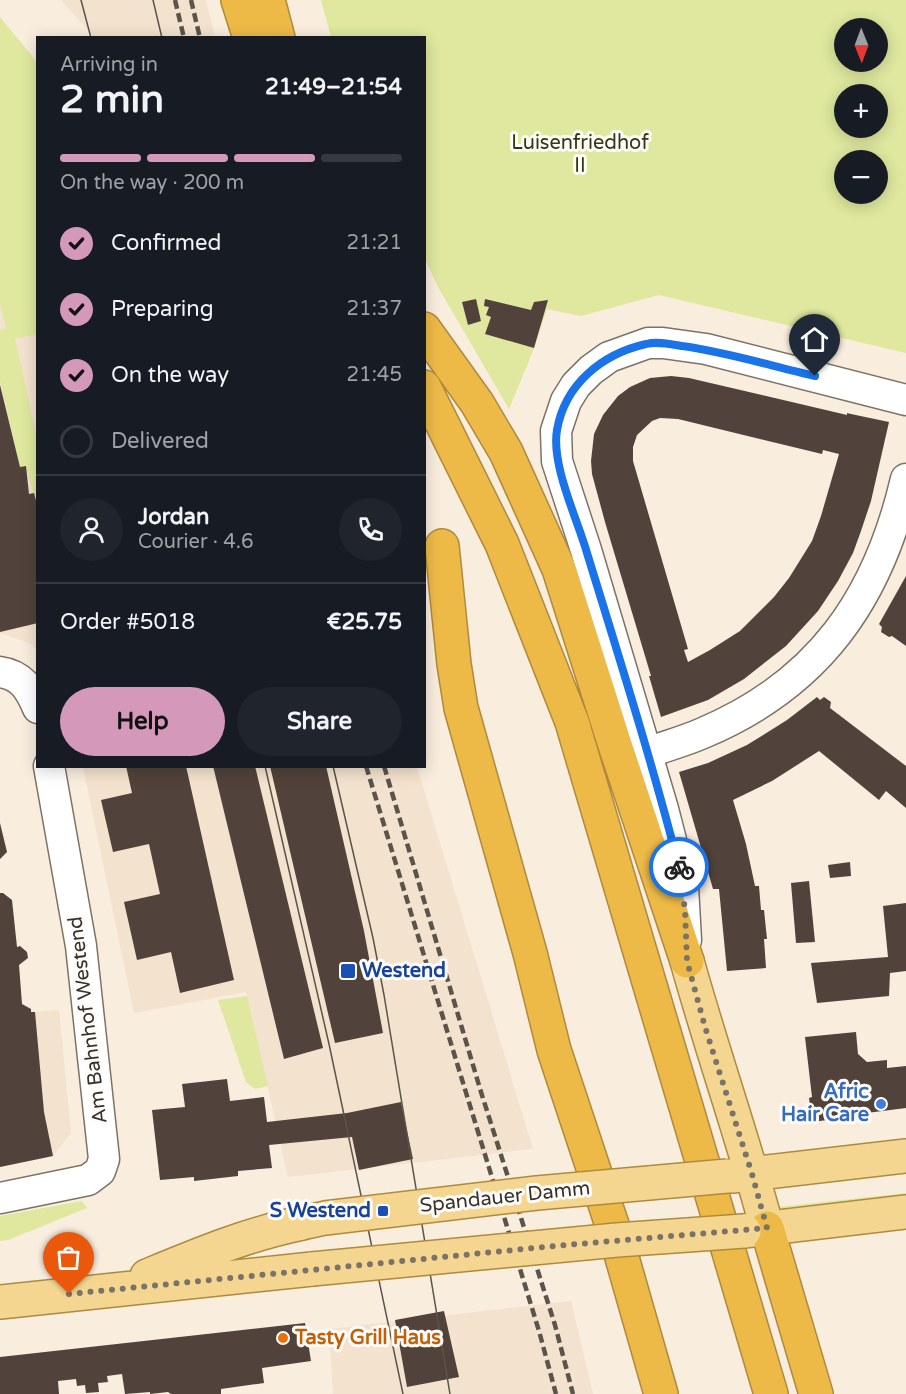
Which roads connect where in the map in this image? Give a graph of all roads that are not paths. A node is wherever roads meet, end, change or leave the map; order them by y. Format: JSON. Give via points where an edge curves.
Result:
{"nodes":[{"id":1,"x":238,"y":0,"type":"edge"},
{"id":2,"x":268,"y":0,"type":"edge"},
{"id":3,"x":249,"y":36,"type":"edge"},
{"id":4,"x":277,"y":36,"type":"edge"},
{"id":5,"x":426,"y":332,"type":"edge"},
{"id":6,"x":426,"y":391,"type":"edge"},
{"id":7,"x":906,"y":399,"type":"edge"},
{"id":8,"x":426,"y":439,"type":"edge"},
{"id":9,"x":906,"y":479,"type":"edge"},
{"id":10,"x":442,"y":546,"type":"dead end"},
{"id":11,"x":0,"y":672,"type":"edge"},
{"id":12,"x":36,"y":704,"type":"edge"},
{"id":13,"x":647,"y":753,"type":"junction"},
{"id":14,"x":49,"y":768,"type":"edge"},
{"id":15,"x":687,"y":961,"type":"junction"},
{"id":16,"x":906,"y":1156,"type":"edge"},
{"id":17,"x":740,"y":1175,"type":"junction"},
{"id":18,"x":600,"y":1187,"type":"junction"},
{"id":19,"x":0,"y":1198,"type":"edge"},
{"id":20,"x":906,"y":1212,"type":"edge"},
{"id":21,"x":755,"y":1229,"type":"junction"},
{"id":22,"x":617,"y":1240,"type":"junction"},
{"id":23,"x":115,"y":1289,"type":"junction"},
{"id":24,"x":0,"y":1302,"type":"edge"},
{"id":25,"x":661,"y":1394,"type":"edge"},
{"id":26,"x":749,"y":1394,"type":"edge"},
{"id":27,"x":771,"y":1394,"type":"edge"},
{"id":28,"x":816,"y":1394,"type":"edge"}],
"edges":[{"from":1,"to":3,"type":"highway"},
{"from":2,"to":4,"type":"highway"},
{"from":5,"to":15,"type":"highway","via":[[477,403],[506,452],[559,569]]},
{"from":6,"to":27,"type":"highway","via":[[502,544],[572,722]]},
{"from":7,"to":13,"type":"street","via":[[706,349],[663,343],[648,343],[609,357],[576,385],[556,431],[557,461]]},
{"from":8,"to":26,"type":"highway","via":[[464,510],[517,630],[558,750]]},
{"from":9,"to":13,"type":"street","via":[[872,580],[827,648],[778,690],[738,717]]},
{"from":10,"to":18,"type":"highway","via":[[461,708],[554,1050]]},
{"from":11,"to":12,"type":"street","via":[[18,677]]},
{"from":13,"to":15,"type":"street","via":[[683,887]]},
{"from":14,"to":19,"type":"street","name":"Am Bahnhof Westend","via":[[81,946],[104,1159],[100,1171],[88,1180]]},
{"from":15,"to":17,"type":"main road"},
{"from":16,"to":17,"type":"main road","name":"Spandauer Damm"},
{"from":17,"to":18,"type":"main road","name":"Spandauer Damm","bridge":true},
{"from":17,"to":21,"type":"main road"},
{"from":18,"to":22,"type":"highway"},
{"from":18,"to":23,"type":"main road","name":"Spandauer Damm","bridge":true,"via":[[302,1223],[222,1245]]},
{"from":20,"to":21,"type":"main road","name":"Spandauer Damm"},
{"from":21,"to":22,"type":"main road","name":"Spandauer Damm","bridge":true},
{"from":21,"to":28,"type":"highway"},
{"from":22,"to":23,"type":"main road","name":"Spandauer Damm","bridge":true},
{"from":22,"to":25,"type":"highway"},
{"from":23,"to":24,"type":"main road","name":"Spandauer Damm"}]}
